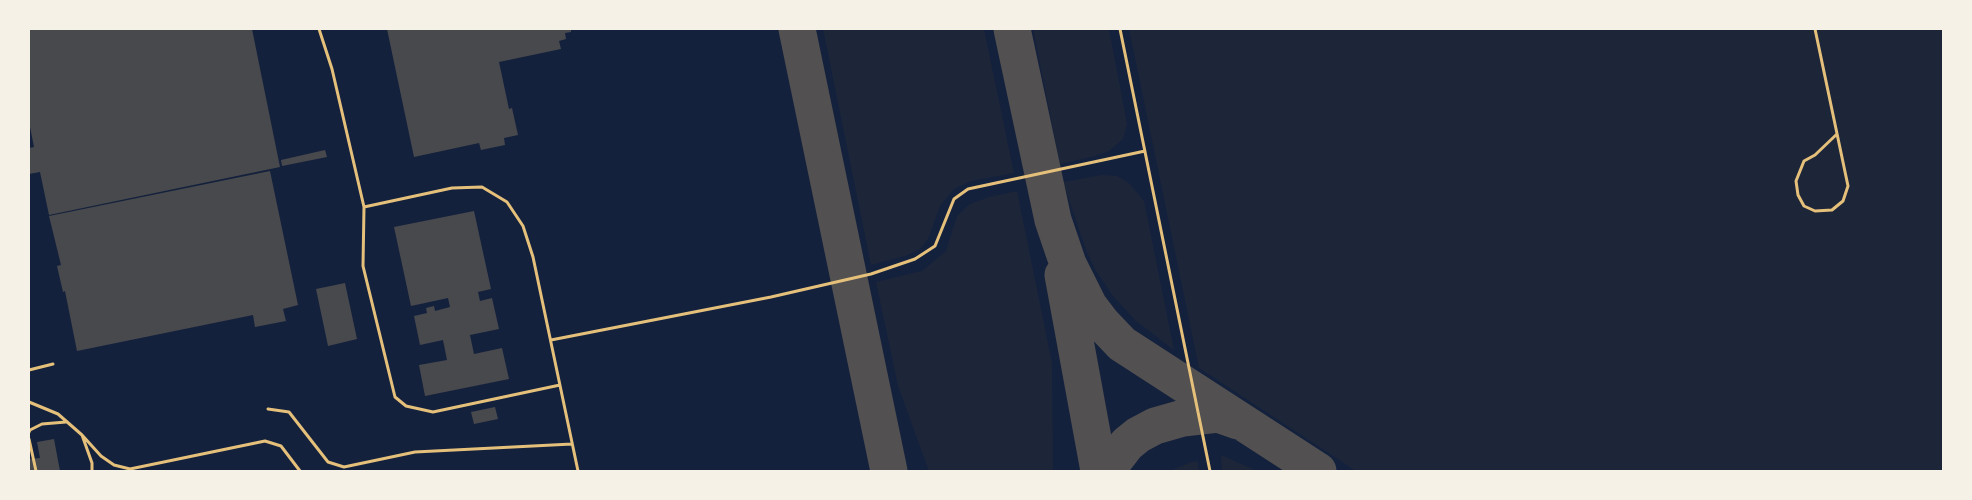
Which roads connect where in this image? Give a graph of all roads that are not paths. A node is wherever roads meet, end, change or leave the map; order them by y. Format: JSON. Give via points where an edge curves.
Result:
{"nodes":[{"id":1,"x":319,"y":29,"type":"edge"},
{"id":2,"x":1120,"y":29,"type":"edge"},
{"id":3,"x":1815,"y":29,"type":"edge"},
{"id":4,"x":1837,"y":134,"type":"junction"},
{"id":5,"x":1145,"y":151,"type":"junction"},
{"id":6,"x":364,"y":207,"type":"junction"},
{"id":7,"x":551,"y":340,"type":"junction"},
{"id":8,"x":53,"y":364,"type":"dead end"},
{"id":9,"x":29,"y":370,"type":"edge"},
{"id":10,"x":560,"y":385,"type":"junction"},
{"id":11,"x":29,"y":402,"type":"edge"},
{"id":12,"x":268,"y":409,"type":"dead end"},
{"id":13,"x":67,"y":422,"type":"junction"},
{"id":14,"x":29,"y":432,"type":"edge"},
{"id":15,"x":82,"y":435,"type":"junction"},
{"id":16,"x":29,"y":439,"type":"edge"},
{"id":17,"x":572,"y":444,"type":"junction"},
{"id":18,"x":36,"y":471,"type":"edge"},
{"id":19,"x":92,"y":471,"type":"edge"},
{"id":20,"x":300,"y":471,"type":"edge"},
{"id":21,"x":578,"y":471,"type":"edge"},
{"id":22,"x":1210,"y":471,"type":"edge"}],
"edges":[{"from":1,"to":6,"type":"lane","via":[[332,69]]},
{"from":2,"to":5,"type":"lane"},
{"from":3,"to":4,"type":"lane"},
{"from":4,"to":4,"type":"lane","via":[[1848,186],[1843,201],[1832,210],[1815,211],[1804,206],[1798,195],[1796,181],[1804,161]]},
{"from":5,"to":7,"type":"lane","via":[[968,189],[954,199],[935,246],[915,259],[871,274],[771,297]]},
{"from":5,"to":22,"type":"lane"},
{"from":6,"to":7,"type":"lane","via":[[452,188],[482,187],[507,202],[522,226],[533,257]]},
{"from":6,"to":10,"type":"lane","via":[[363,266],[395,397],[406,406],[433,412]]},
{"from":7,"to":10,"type":"lane"},
{"from":8,"to":9,"type":"lane"},
{"from":10,"to":17,"type":"lane"},
{"from":11,"to":13,"type":"lane","via":[[58,414]]},
{"from":12,"to":17,"type":"lane","via":[[289,412],[328,462],[344,467],[415,452]]},
{"from":13,"to":14,"type":"lane","via":[[42,424]]},
{"from":13,"to":15,"type":"lane"},
{"from":15,"to":19,"type":"lane","via":[[92,463]]},
{"from":15,"to":20,"type":"lane","via":[[101,456],[114,465],[130,469],[265,441],[281,446]]},
{"from":16,"to":18,"type":"lane"},
{"from":17,"to":21,"type":"lane"}]}
